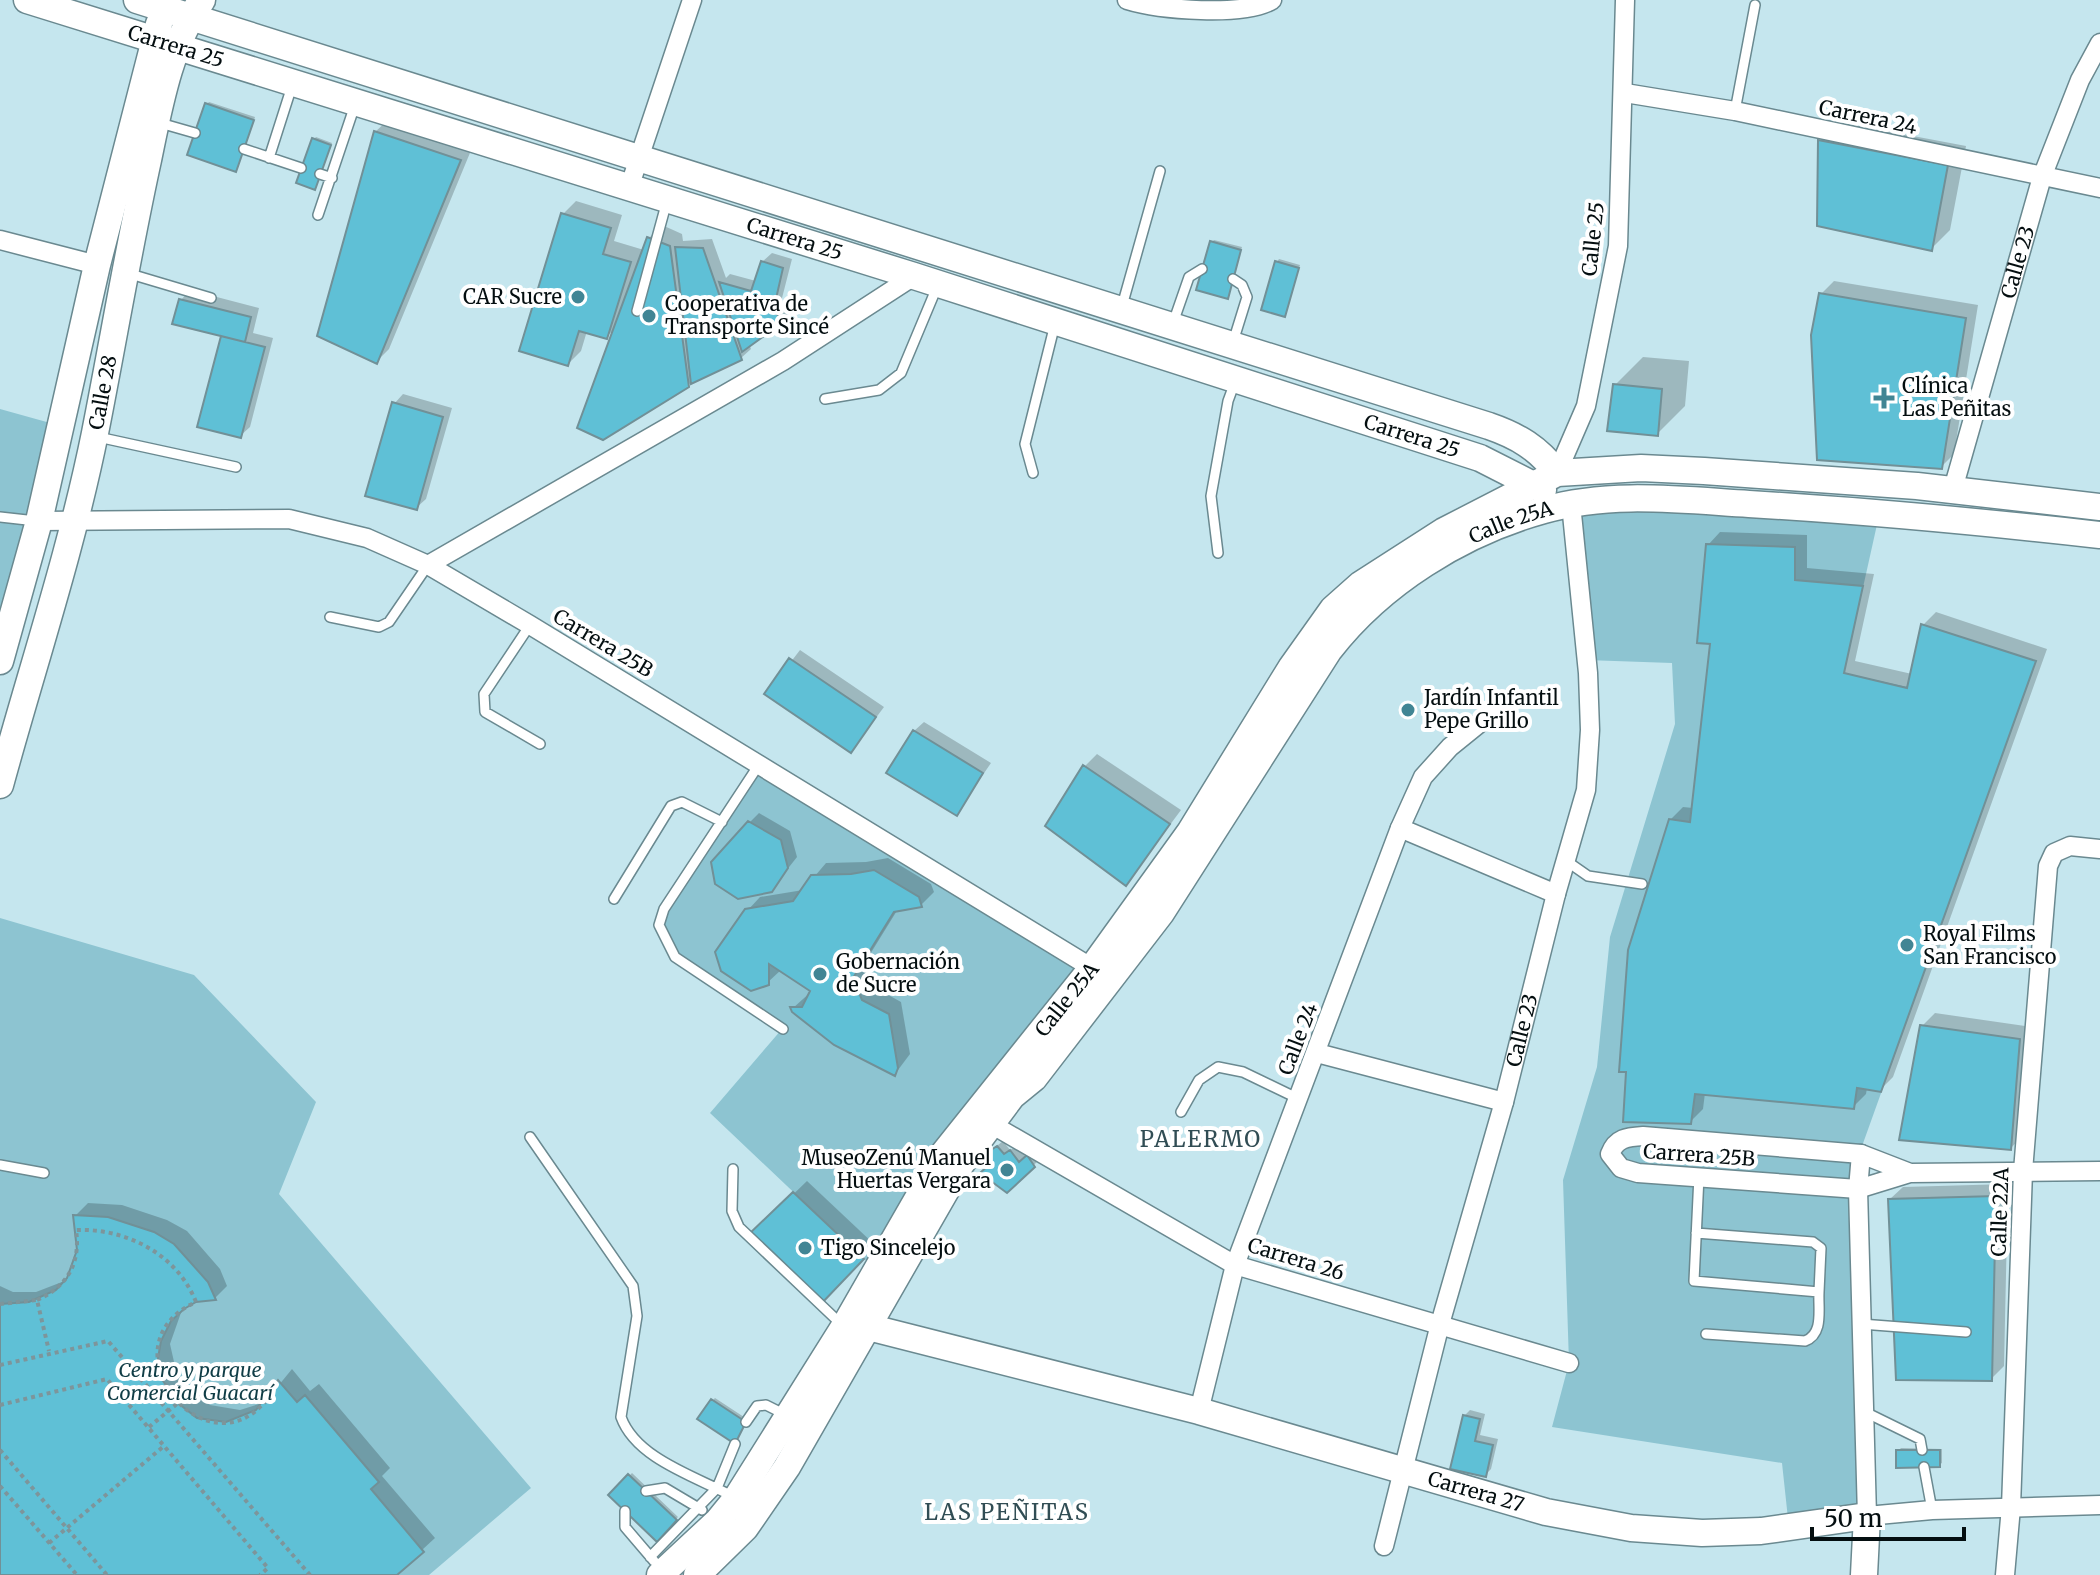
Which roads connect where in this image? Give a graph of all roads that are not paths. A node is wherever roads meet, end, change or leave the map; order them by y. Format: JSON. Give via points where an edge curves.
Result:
{"nodes":[{"id":1,"x":27,"y":0,"type":"edge"},
{"id":2,"x":137,"y":0,"type":"edge"},
{"id":3,"x":692,"y":0,"type":"edge"},
{"id":4,"x":1127,"y":0,"type":"edge"},
{"id":5,"x":1272,"y":0,"type":"edge"},
{"id":6,"x":1625,"y":0,"type":"edge"},
{"id":7,"x":1146,"y":3,"type":"edge"},
{"id":8,"x":1755,"y":5,"type":"dead end"},
{"id":9,"x":182,"y":6,"type":"edge"},
{"id":10,"x":166,"y":43,"type":"junction"},
{"id":11,"x":2100,"y":43,"type":"edge"},
{"id":12,"x":293,"y":83,"type":"junction"},
{"id":13,"x":1625,"y":93,"type":"junction"},
{"id":14,"x":356,"y":101,"type":"junction"},
{"id":15,"x":1735,"y":111,"type":"junction"},
{"id":16,"x":156,"y":122,"type":"junction"},
{"id":17,"x":195,"y":133,"type":"dead end"},
{"id":18,"x":244,"y":149,"type":"dead end"},
{"id":19,"x":269,"y":158,"type":"junction"},
{"id":20,"x":639,"y":158,"type":"junction"},
{"id":21,"x":301,"y":168,"type":"dead end"},
{"id":22,"x":1160,"y":171,"type":"dead end"},
{"id":23,"x":320,"y":174,"type":"dead end"},
{"id":24,"x":2042,"y":177,"type":"junction"},
{"id":25,"x":332,"y":178,"type":"junction"},
{"id":26,"x":629,"y":188,"type":"junction"},
{"id":27,"x":2100,"y":188,"type":"edge"},
{"id":28,"x":667,"y":201,"type":"junction"},
{"id":29,"x":318,"y":215,"type":"dead end"},
{"id":30,"x":0,"y":240,"type":"edge"},
{"id":31,"x":97,"y":265,"type":"junction"},
{"id":32,"x":1202,"y":269,"type":"dead end"},
{"id":33,"x":124,"y":271,"type":"junction"},
{"id":34,"x":1233,"y":279,"type":"dead end"},
{"id":35,"x":926,"y":280,"type":"junction"},
{"id":36,"x":211,"y":298,"type":"dead end"},
{"id":37,"x":1121,"y":309,"type":"junction"},
{"id":38,"x":637,"y":311,"type":"dead end"},
{"id":39,"x":1056,"y":321,"type":"junction"},
{"id":40,"x":1171,"y":326,"type":"junction"},
{"id":41,"x":1232,"y":345,"type":"junction"},
{"id":42,"x":1236,"y":379,"type":"junction"},
{"id":43,"x":825,"y":399,"type":"dead end"},
{"id":44,"x":94,"y":436,"type":"junction"},
{"id":45,"x":236,"y":467,"type":"dead end"},
{"id":46,"x":1033,"y":473,"type":"dead end"},
{"id":47,"x":1544,"y":482,"type":"junction"},
{"id":48,"x":1953,"y":489,"type":"junction"},
{"id":49,"x":1571,"y":504,"type":"junction"},
{"id":50,"x":2100,"y":507,"type":"edge"},
{"id":51,"x":0,"y":517,"type":"edge"},
{"id":52,"x":1518,"y":519,"type":"junction"},
{"id":53,"x":39,"y":521,"type":"junction"},
{"id":54,"x":73,"y":521,"type":"junction"},
{"id":55,"x":2100,"y":535,"type":"edge"},
{"id":56,"x":1218,"y":553,"type":"dead end"},
{"id":57,"x":428,"y":565,"type":"junction"},
{"id":58,"x":330,"y":617,"type":"dead end"},
{"id":59,"x":530,"y":625,"type":"junction"},
{"id":60,"x":0,"y":661,"type":"edge"},
{"id":61,"x":1492,"y":713,"type":"dead end"},
{"id":62,"x":540,"y":744,"type":"dead end"},
{"id":63,"x":760,"y":763,"type":"junction"},
{"id":64,"x":0,"y":785,"type":"edge"},
{"id":65,"x":722,"y":822,"type":"junction"},
{"id":66,"x":1400,"y":828,"type":"junction"},
{"id":67,"x":2100,"y":849,"type":"edge"},
{"id":68,"x":1565,"y":860,"type":"junction"},
{"id":69,"x":1642,"y":884,"type":"dead end"},
{"id":70,"x":1556,"y":894,"type":"junction"},
{"id":71,"x":614,"y":899,"type":"dead end"},
{"id":72,"x":1092,"y":968,"type":"junction"},
{"id":73,"x":783,"y":1029,"type":"dead end"},
{"id":74,"x":1317,"y":1053,"type":"junction"},
{"id":75,"x":1012,"y":1096,"type":"junction"},
{"id":76,"x":1299,"y":1099,"type":"junction"},
{"id":77,"x":1504,"y":1102,"type":"junction"},
{"id":78,"x":1181,"y":1112,"type":"dead end"},
{"id":79,"x":991,"y":1124,"type":"junction"},
{"id":80,"x":530,"y":1137,"type":"dead end"},
{"id":81,"x":1861,"y":1154,"type":"junction"},
{"id":82,"x":0,"y":1165,"type":"edge"},
{"id":83,"x":733,"y":1169,"type":"dead end"},
{"id":84,"x":2023,"y":1171,"type":"junction"},
{"id":85,"x":2100,"y":1171,"type":"edge"},
{"id":86,"x":44,"y":1173,"type":"dead end"},
{"id":87,"x":1910,"y":1173,"type":"junction"},
{"id":88,"x":1699,"y":1176,"type":"junction"},
{"id":89,"x":1858,"y":1189,"type":"junction"},
{"id":90,"x":1696,"y":1233,"type":"junction"},
{"id":91,"x":1235,"y":1265,"type":"junction"},
{"id":92,"x":1819,"y":1292,"type":"junction"},
{"id":93,"x":1440,"y":1324,"type":"junction"},
{"id":94,"x":1861,"y":1324,"type":"junction"},
{"id":95,"x":856,"y":1327,"type":"junction"},
{"id":96,"x":1966,"y":1332,"type":"dead end"},
{"id":97,"x":1706,"y":1334,"type":"dead end"},
{"id":98,"x":1569,"y":1363,"type":"dead end"},
{"id":99,"x":1199,"y":1411,"type":"junction"},
{"id":100,"x":1863,"y":1411,"type":"junction"},
{"id":101,"x":789,"y":1417,"type":"junction"},
{"id":102,"x":746,"y":1422,"type":"dead end"},
{"id":103,"x":735,"y":1444,"type":"dead end"},
{"id":104,"x":1922,"y":1450,"type":"dead end"},
{"id":105,"x":1924,"y":1467,"type":"dead end"},
{"id":106,"x":1403,"y":1469,"type":"junction"},
{"id":107,"x":646,"y":1491,"type":"dead end"},
{"id":108,"x":727,"y":1493,"type":"junction"},
{"id":109,"x":2100,"y":1505,"type":"edge"},
{"id":110,"x":2011,"y":1507,"type":"junction"},
{"id":111,"x":1932,"y":1510,"type":"junction"},
{"id":112,"x":625,"y":1511,"type":"dead end"},
{"id":113,"x":709,"y":1515,"type":"junction"},
{"id":114,"x":1867,"y":1516,"type":"junction"},
{"id":115,"x":1384,"y":1546,"type":"dead end"},
{"id":116,"x":726,"y":1549,"type":"junction"},
{"id":117,"x":658,"y":1568,"type":"edge"},
{"id":118,"x":697,"y":1575,"type":"edge"},
{"id":119,"x":717,"y":1575,"type":"edge"},
{"id":120,"x":1864,"y":1575,"type":"edge"},
{"id":121,"x":2005,"y":1575,"type":"edge"}],
"edges":[{"from":1,"to":10,"type":"main road","name":"Carrera 25"},
{"from":2,"to":9,"type":"main road","name":"Carrera 25"},
{"from":3,"to":20,"type":"street"},
{"from":4,"to":7,"type":"street"},
{"from":5,"to":7,"type":"street","via":[[1245,9]]},
{"from":6,"to":13,"type":"street","name":"Calle 25"},
{"from":8,"to":15,"type":"lane"},
{"from":9,"to":10,"type":"main road","name":"Calle 28"},
{"from":9,"to":20,"type":"main road","name":"Carrera 25"},
{"from":10,"to":12,"type":"main road","name":"Carrera 25"},
{"from":10,"to":16,"type":"main road","name":"Calle 28"},
{"from":10,"to":31,"type":"main road","name":"Calle 28"},
{"from":11,"to":24,"type":"street","name":"Calle 23"},
{"from":12,"to":14,"type":"main road","name":"Carrera 25"},
{"from":12,"to":19,"type":"lane"},
{"from":13,"to":15,"type":"street","name":"Carrera 24"},
{"from":13,"to":47,"type":"street","name":"Calle 25","via":[[1618,246],[1586,406]]},
{"from":14,"to":25,"type":"lane"},
{"from":14,"to":26,"type":"main road","name":"Carrera 25"},
{"from":15,"to":24,"type":"street","name":"Carrera 24"},
{"from":16,"to":17,"type":"lane"},
{"from":16,"to":33,"type":"main road","name":"Calle 28"},
{"from":18,"to":19,"type":"lane"},
{"from":19,"to":21,"type":"lane"},
{"from":20,"to":26,"type":"street"},
{"from":20,"to":37,"type":"main road","name":"Carrera 25"},
{"from":22,"to":37,"type":"lane"},
{"from":23,"to":25,"type":"lane"},
{"from":24,"to":27,"type":"street","name":"Carrera 24"},
{"from":24,"to":48,"type":"street","name":"Calle 23"},
{"from":25,"to":29,"type":"lane"},
{"from":26,"to":28,"type":"main road","name":"Carrera 25"},
{"from":28,"to":35,"type":"main road","name":"Carrera 25"},
{"from":28,"to":38,"type":"lane"},
{"from":30,"to":31,"type":"street"},
{"from":31,"to":53,"type":"main road","name":"Calle 28"},
{"from":32,"to":40,"type":"lane","via":[[1189,277]]},
{"from":33,"to":36,"type":"lane"},
{"from":33,"to":44,"type":"main road","name":"Calle 28"},
{"from":34,"to":41,"type":"lane","via":[[1247,297]]},
{"from":35,"to":39,"type":"main road","name":"Carrera 25"},
{"from":35,"to":43,"type":"lane","via":[[901,373],[879,390]]},
{"from":35,"to":57,"type":"street"},
{"from":37,"to":40,"type":"main road","name":"Carrera 25"},
{"from":39,"to":42,"type":"main road","name":"Carrera 25"},
{"from":39,"to":46,"type":"lane","via":[[1025,444]]},
{"from":40,"to":41,"type":"main road","name":"Carrera 25"},
{"from":41,"to":47,"type":"main road","name":"Carrera 25","via":[[1521,437],[1546,458]]},
{"from":42,"to":47,"type":"main road","name":"Carrera 25"},
{"from":42,"to":56,"type":"lane","via":[[1211,496]]},
{"from":44,"to":45,"type":"lane"},
{"from":44,"to":54,"type":"main road","name":"Calle 28"},
{"from":47,"to":48,"type":"main road","name":"Carrera 25","via":[[1641,468]]},
{"from":47,"to":49,"type":"main road"},
{"from":47,"to":52,"type":"main road"},
{"from":47,"to":72,"type":"main road","name":"Calle 25A","via":[[1399,558],[1333,609],[1190,832]]},
{"from":48,"to":50,"type":"main road","name":"Carrera 25"},
{"from":49,"to":52,"type":"main road","name":"Calle 25A"},
{"from":49,"to":55,"type":"main road","via":[[1690,500],[1895,512]]},
{"from":49,"to":68,"type":"street","name":"Calle 23","via":[[1590,730],[1586,790]]},
{"from":51,"to":53,"type":"lane"},
{"from":52,"to":75,"type":"main road","name":"Calle 25A","via":[[1415,570],[1352,620],[1161,913],[1034,1078]]},
{"from":53,"to":54,"type":"street","name":"Carrera 25B"},
{"from":53,"to":60,"type":"main road","name":"Calle 28"},
{"from":54,"to":57,"type":"street","name":"Carrera 25B","via":[[289,519],[367,538]]},
{"from":54,"to":64,"type":"main road","name":"Calle 28"},
{"from":57,"to":58,"type":"lane","via":[[389,622],[379,627]]},
{"from":57,"to":59,"type":"street","name":"Carrera 25B"},
{"from":59,"to":62,"type":"lane","via":[[482,703],[485,712]]},
{"from":59,"to":63,"type":"street","name":"Carrera 25B"},
{"from":61,"to":66,"type":"street","name":"Calle 24","via":[[1423,777]]},
{"from":63,"to":65,"type":"lane"},
{"from":63,"to":72,"type":"street","name":"Carrera 25B"},
{"from":65,"to":71,"type":"lane","via":[[682,802],[671,806]]},
{"from":65,"to":73,"type":"lane","via":[[664,909],[659,925],[675,957]]},
{"from":66,"to":70,"type":"street"},
{"from":66,"to":74,"type":"street","name":"Calle 24"},
{"from":67,"to":84,"type":"street","name":"Calle 22A","via":[[2070,846],[2054,853],[2048,866]]},
{"from":68,"to":69,"type":"lane","via":[[1588,876]]},
{"from":68,"to":70,"type":"street","name":"Calle 23"},
{"from":70,"to":77,"type":"street","name":"Calle 23"},
{"from":72,"to":75,"type":"main road","via":[[1098,972],[1097,982]]},
{"from":72,"to":95,"type":"main road","name":"Calle 25A","via":[[944,1153]]},
{"from":74,"to":76,"type":"street","name":"Calle 24"},
{"from":74,"to":77,"type":"street"},
{"from":75,"to":79,"type":"main road","name":"Calle 25A"},
{"from":76,"to":78,"type":"lane","via":[[1243,1072],[1218,1067],[1199,1080]]},
{"from":76,"to":91,"type":"street","name":"Calle 24"},
{"from":77,"to":93,"type":"street","name":"Calle 23"},
{"from":79,"to":91,"type":"street","name":"Carrera 26"},
{"from":79,"to":95,"type":"main road","name":"Calle 25A"},
{"from":80,"to":108,"type":"lane","via":[[633,1286],[637,1316],[621,1417],[626,1431],[641,1448]]},
{"from":81,"to":87,"type":"street","name":"Carrera 25B"},
{"from":81,"to":88,"type":"street","name":"Carrera 25B","via":[[1643,1136],[1625,1137],[1610,1154],[1628,1171]]},
{"from":81,"to":89,"type":"street"},
{"from":82,"to":86,"type":"lane"},
{"from":83,"to":95,"type":"lane","via":[[732,1211],[739,1227]]},
{"from":84,"to":85,"type":"street","name":"Carrera 25B"},
{"from":84,"to":87,"type":"street","name":"Carrera 25B"},
{"from":84,"to":110,"type":"street","name":"Calle 22A"},
{"from":87,"to":89,"type":"street","name":"Carrera 25B"},
{"from":88,"to":89,"type":"street","name":"Carrera 25B"},
{"from":88,"to":90,"type":"lane"},
{"from":89,"to":94,"type":"street"},
{"from":90,"to":92,"type":"lane","via":[[1813,1242],[1821,1248]]},
{"from":90,"to":92,"type":"lane","via":[[1694,1281]]},
{"from":91,"to":93,"type":"street","name":"Carrera 26"},
{"from":91,"to":99,"type":"street","name":"Calle 24"},
{"from":92,"to":97,"type":"lane","via":[[1818,1329],[1805,1341]]},
{"from":93,"to":98,"type":"street","name":"Carrera 26"},
{"from":93,"to":106,"type":"street","name":"Calle 23"},
{"from":94,"to":96,"type":"lane"},
{"from":94,"to":100,"type":"street"},
{"from":95,"to":99,"type":"main road","name":"Carrera 27"},
{"from":95,"to":101,"type":"main road","name":"Calle 25A"},
{"from":95,"to":116,"type":"main road","name":"Calle 25A","via":[[787,1467]]},
{"from":99,"to":106,"type":"main road","name":"Carrera 27"},
{"from":100,"to":104,"type":"lane","via":[[1920,1439]]},
{"from":100,"to":114,"type":"street"},
{"from":101,"to":102,"type":"lane","via":[[757,1406]]},
{"from":101,"to":108,"type":"main road","name":"Calle 25A"},
{"from":103,"to":108,"type":"lane"},
{"from":105,"to":111,"type":"lane"},
{"from":106,"to":114,"type":"main road","name":"Carrera 27","via":[[1546,1512],[1631,1528],[1761,1531]]},
{"from":106,"to":115,"type":"street","name":"Calle 23"},
{"from":107,"to":113,"type":"lane","via":[[665,1488]]},
{"from":108,"to":113,"type":"main road","name":"Calle 25A"},
{"from":109,"to":110,"type":"street","name":"Carrera 27"},
{"from":110,"to":111,"type":"street","name":"Carrera 27"},
{"from":110,"to":121,"type":"street","name":"Calle 22A"},
{"from":111,"to":114,"type":"street","name":"Carrera 27"},
{"from":112,"to":117,"type":"lane","via":[[625,1527]]},
{"from":113,"to":117,"type":"main road","name":"Calle 25A"},
{"from":114,"to":120,"type":"main road"},
{"from":116,"to":118,"type":"main road","name":"Calle 25A"},
{"from":116,"to":119,"type":"street"}]}
